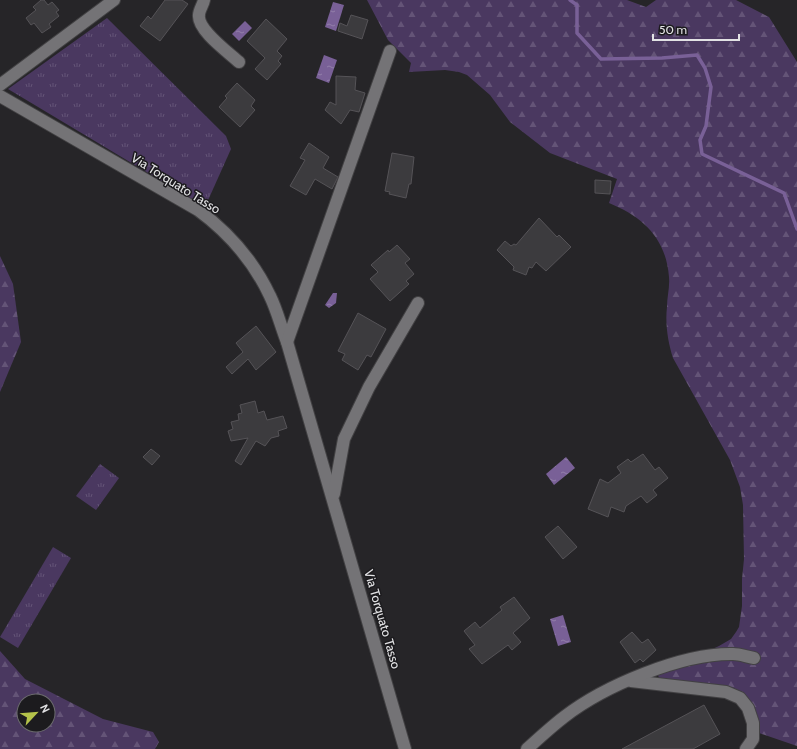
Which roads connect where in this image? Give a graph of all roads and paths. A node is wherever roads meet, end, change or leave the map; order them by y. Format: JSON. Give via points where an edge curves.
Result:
{"nodes":[{"id":1,"x":114,"y":0,"type":"edge"},
{"id":2,"x":204,"y":0,"type":"edge"},
{"id":3,"x":390,"y":50,"type":"dead end"},
{"id":4,"x":239,"y":62,"type":"dead end"},
{"id":5,"x":0,"y":85,"type":"edge"},
{"id":6,"x":0,"y":96,"type":"edge"},
{"id":7,"x":418,"y":303,"type":"dead end"},
{"id":8,"x":287,"y":342,"type":"junction"},
{"id":9,"x":333,"y":497,"type":"junction"},
{"id":10,"x":754,"y":658,"type":"dead end"},
{"id":11,"x":629,"y":681,"type":"junction"},
{"id":12,"x":405,"y":749,"type":"edge"},
{"id":13,"x":527,"y":749,"type":"edge"},
{"id":14,"x":746,"y":749,"type":"edge"}],
"edges":[{"from":1,"to":5,"type":"street"},
{"from":2,"to":4,"type":"street","via":[[199,15],[200,25]]},
{"from":3,"to":8,"type":"street"},
{"from":6,"to":8,"type":"street","name":"Via Torquato Tasso","via":[[177,197],[217,224],[251,262],[270,296]]},
{"from":7,"to":9,"type":"street","name":"Via Torquato Tasso","via":[[369,387],[344,439]]},
{"from":8,"to":9,"type":"street","name":"Via Torquato Tasso"},
{"from":9,"to":12,"type":"street","name":"Via Torquato Tasso"},
{"from":10,"to":11,"type":"street","via":[[734,654],[711,656],[669,665]]},
{"from":11,"to":13,"type":"street","via":[[607,690],[564,717]]},
{"from":11,"to":14,"type":"street","via":[[726,692],[740,698],[748,708],[753,723],[753,739]]}]}
